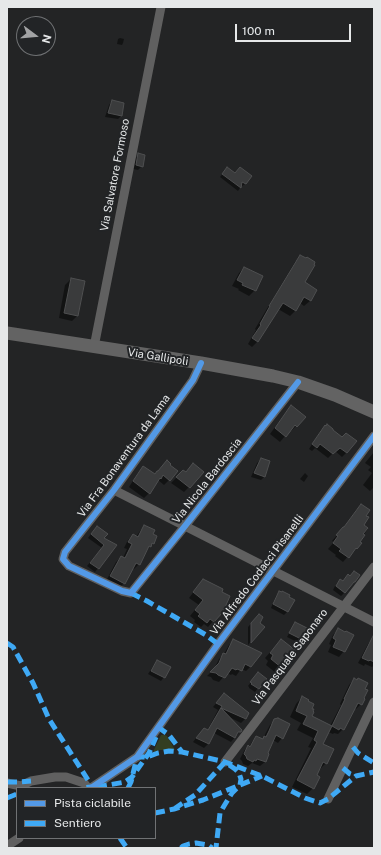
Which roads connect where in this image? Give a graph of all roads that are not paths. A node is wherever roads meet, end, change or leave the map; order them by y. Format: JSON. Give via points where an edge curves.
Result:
{"nodes":[{"id":1,"x":161,"y":7,"type":"edge"},
{"id":2,"x":7,"y":333,"type":"edge"},
{"id":3,"x":94,"y":347,"type":"junction"},
{"id":4,"x":201,"y":363,"type":"junction"},
{"id":5,"x":298,"y":382,"type":"junction"},
{"id":6,"x":374,"y":412,"type":"edge"},
{"id":7,"x":374,"y":436,"type":"edge"},
{"id":8,"x":114,"y":490,"type":"junction"},
{"id":9,"x":185,"y":526,"type":"junction"},
{"id":10,"x":374,"y":567,"type":"edge"},
{"id":11,"x":272,"y":571,"type":"junction"},
{"id":12,"x":131,"y":593,"type":"joint"},
{"id":13,"x":344,"y":607,"type":"junction"},
{"id":14,"x":374,"y":622,"type":"edge"},
{"id":15,"x":374,"y":702,"type":"edge"},
{"id":16,"x":225,"y":762,"type":"dead end"},
{"id":17,"x":7,"y":783,"type":"edge"},
{"id":18,"x":89,"y":787,"type":"edge"},
{"id":19,"x":91,"y":787,"type":"edge"},
{"id":20,"x":328,"y":799,"type":"dead end"},
{"id":21,"x":18,"y":839,"type":"edge"},
{"id":22,"x":7,"y":846,"type":"edge"}],
"edges":[{"from":1,"to":3,"type":"street","name":"Via Salvatore Formoso"},
{"from":2,"to":3,"type":"main road","name":"Via Gallipoli"},
{"from":3,"to":4,"type":"main road","name":"Via Gallipoli"},
{"from":4,"to":5,"type":"main road","name":"Via Gallipoli"},
{"from":4,"to":8,"type":"street","name":"Via Fra Bonaventura da Lama","via":[[192,380]]},
{"from":5,"to":6,"type":"main road","name":"Via Gallipoli"},
{"from":5,"to":9,"type":"street","name":"Via Nicola Bardoscia"},
{"from":7,"to":11,"type":"street","name":"Via Alfredo Codacci Pisanelli"},
{"from":8,"to":9,"type":"street"},
{"from":8,"to":12,"type":"street","name":"Via Fra Bonaventura da Lama","via":[[65,552],[63,559],[69,566],[122,592]]},
{"from":9,"to":11,"type":"street"},
{"from":9,"to":12,"type":"street","name":"Via Nicola Bardoscia"},
{"from":10,"to":13,"type":"street","name":"Via Pasquale Saponaro"},
{"from":11,"to":13,"type":"street"},
{"from":11,"to":19,"type":"street","name":"Via Alfredo Codacci Pisanelli","via":[[137,756]]},
{"from":13,"to":14,"type":"street"},
{"from":13,"to":16,"type":"street","name":"Via Pasquale Saponaro"},
{"from":15,"to":20,"type":"street"},
{"from":17,"to":18,"type":"street","via":[[22,786],[31,781],[66,777]]},
{"from":21,"to":22,"type":"street"}]}
